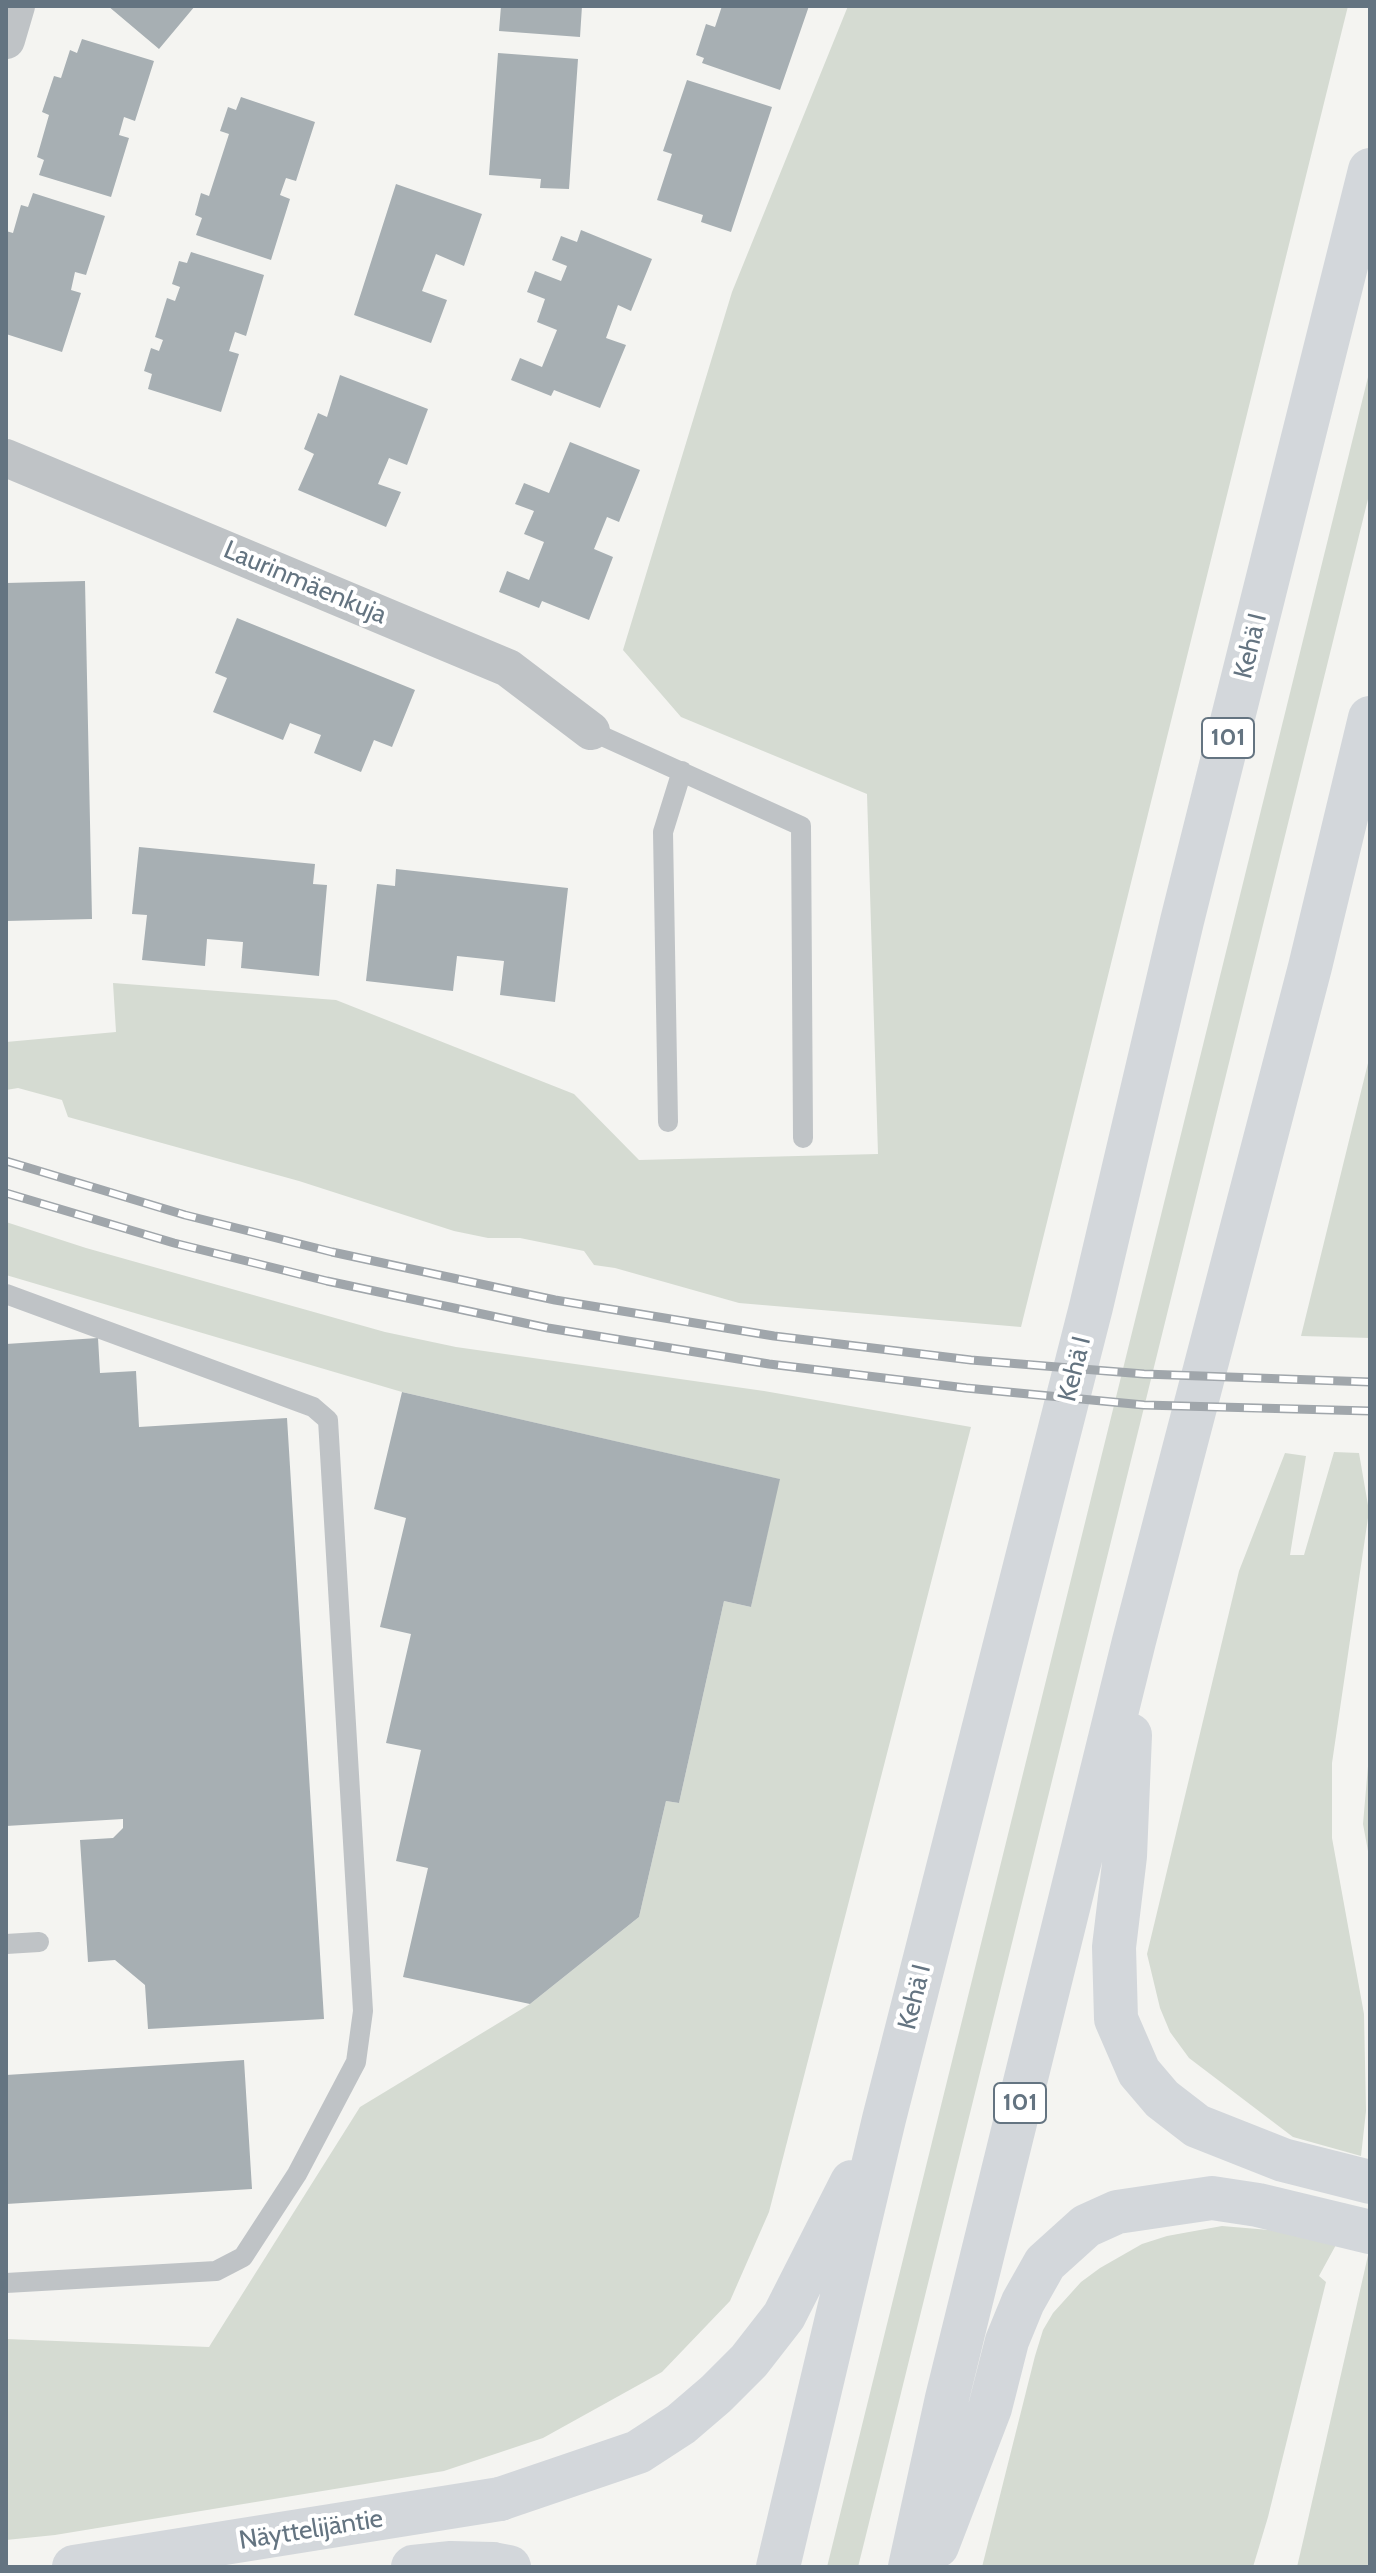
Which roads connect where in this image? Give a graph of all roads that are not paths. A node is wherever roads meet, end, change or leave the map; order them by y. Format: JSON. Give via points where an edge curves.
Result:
{"nodes":[{"id":1,"x":16,"y":6,"type":"edge"},
{"id":2,"x":6,"y":40,"type":"edge"},
{"id":3,"x":1370,"y":170,"type":"edge"},
{"id":4,"x":6,"y":458,"type":"edge"},
{"id":5,"x":1370,"y":718,"type":"edge"},
{"id":6,"x":591,"y":731,"type":"joint"},
{"id":7,"x":682,"y":771,"type":"junction"},
{"id":8,"x":668,"y":1122,"type":"dead end"},
{"id":9,"x":803,"y":1138,"type":"dead end"},
{"id":10,"x":6,"y":1294,"type":"edge"},
{"id":11,"x":1134,"y":1641,"type":"junction"},
{"id":12,"x":39,"y":1942,"type":"dead end"},
{"id":13,"x":6,"y":1944,"type":"edge"},
{"id":14,"x":884,"y":2119,"type":"junction"},
{"id":15,"x":1370,"y":2182,"type":"edge"},
{"id":16,"x":1370,"y":2232,"type":"edge"},
{"id":17,"x":6,"y":2283,"type":"edge"},
{"id":18,"x":501,"y":2566,"type":"edge"},
{"id":19,"x":74,"y":2567,"type":"edge"},
{"id":20,"x":413,"y":2567,"type":"edge"},
{"id":21,"x":778,"y":2567,"type":"edge"},
{"id":22,"x":910,"y":2567,"type":"edge"},
{"id":23,"x":929,"y":2567,"type":"edge"}],
"edges":[{"from":1,"to":2,"type":"street"},
{"from":3,"to":14,"type":"main road","name":"Kehä I","number":"101","via":[[1091,1307]]},
{"from":4,"to":6,"type":"street","name":"Laurinmäenkuja","via":[[508,668]]},
{"from":5,"to":11,"type":"main road","number":"101"},
{"from":6,"to":7,"type":"lane"},
{"from":7,"to":8,"type":"lane","via":[[663,832]]},
{"from":7,"to":9,"type":"lane","via":[[801,826]]},
{"from":10,"to":17,"type":"lane","via":[[313,1407],[328,1420],[363,2011],[356,2062],[297,2174],[243,2257],[216,2271]]},
{"from":11,"to":15,"type":"main road","via":[[1125,1856],[1114,1947],[1116,2019],[1139,2072],[1162,2099],[1197,2126],[1283,2160]]},
{"from":11,"to":22,"type":"main road","number":"101"},
{"from":12,"to":13,"type":"lane"},
{"from":14,"to":19,"type":"main road","name":"Näyttelijäntie","via":[[784,2316],[716,2394],[638,2452],[500,2499]]},
{"from":14,"to":21,"type":"main road","name":"Kehä I","number":"101"},
{"from":16,"to":23,"type":"main road","via":[[1212,2198],[1117,2212],[1086,2226],[1045,2263],[1023,2302],[990,2408]]},
{"from":18,"to":20,"type":"main road"}]}
